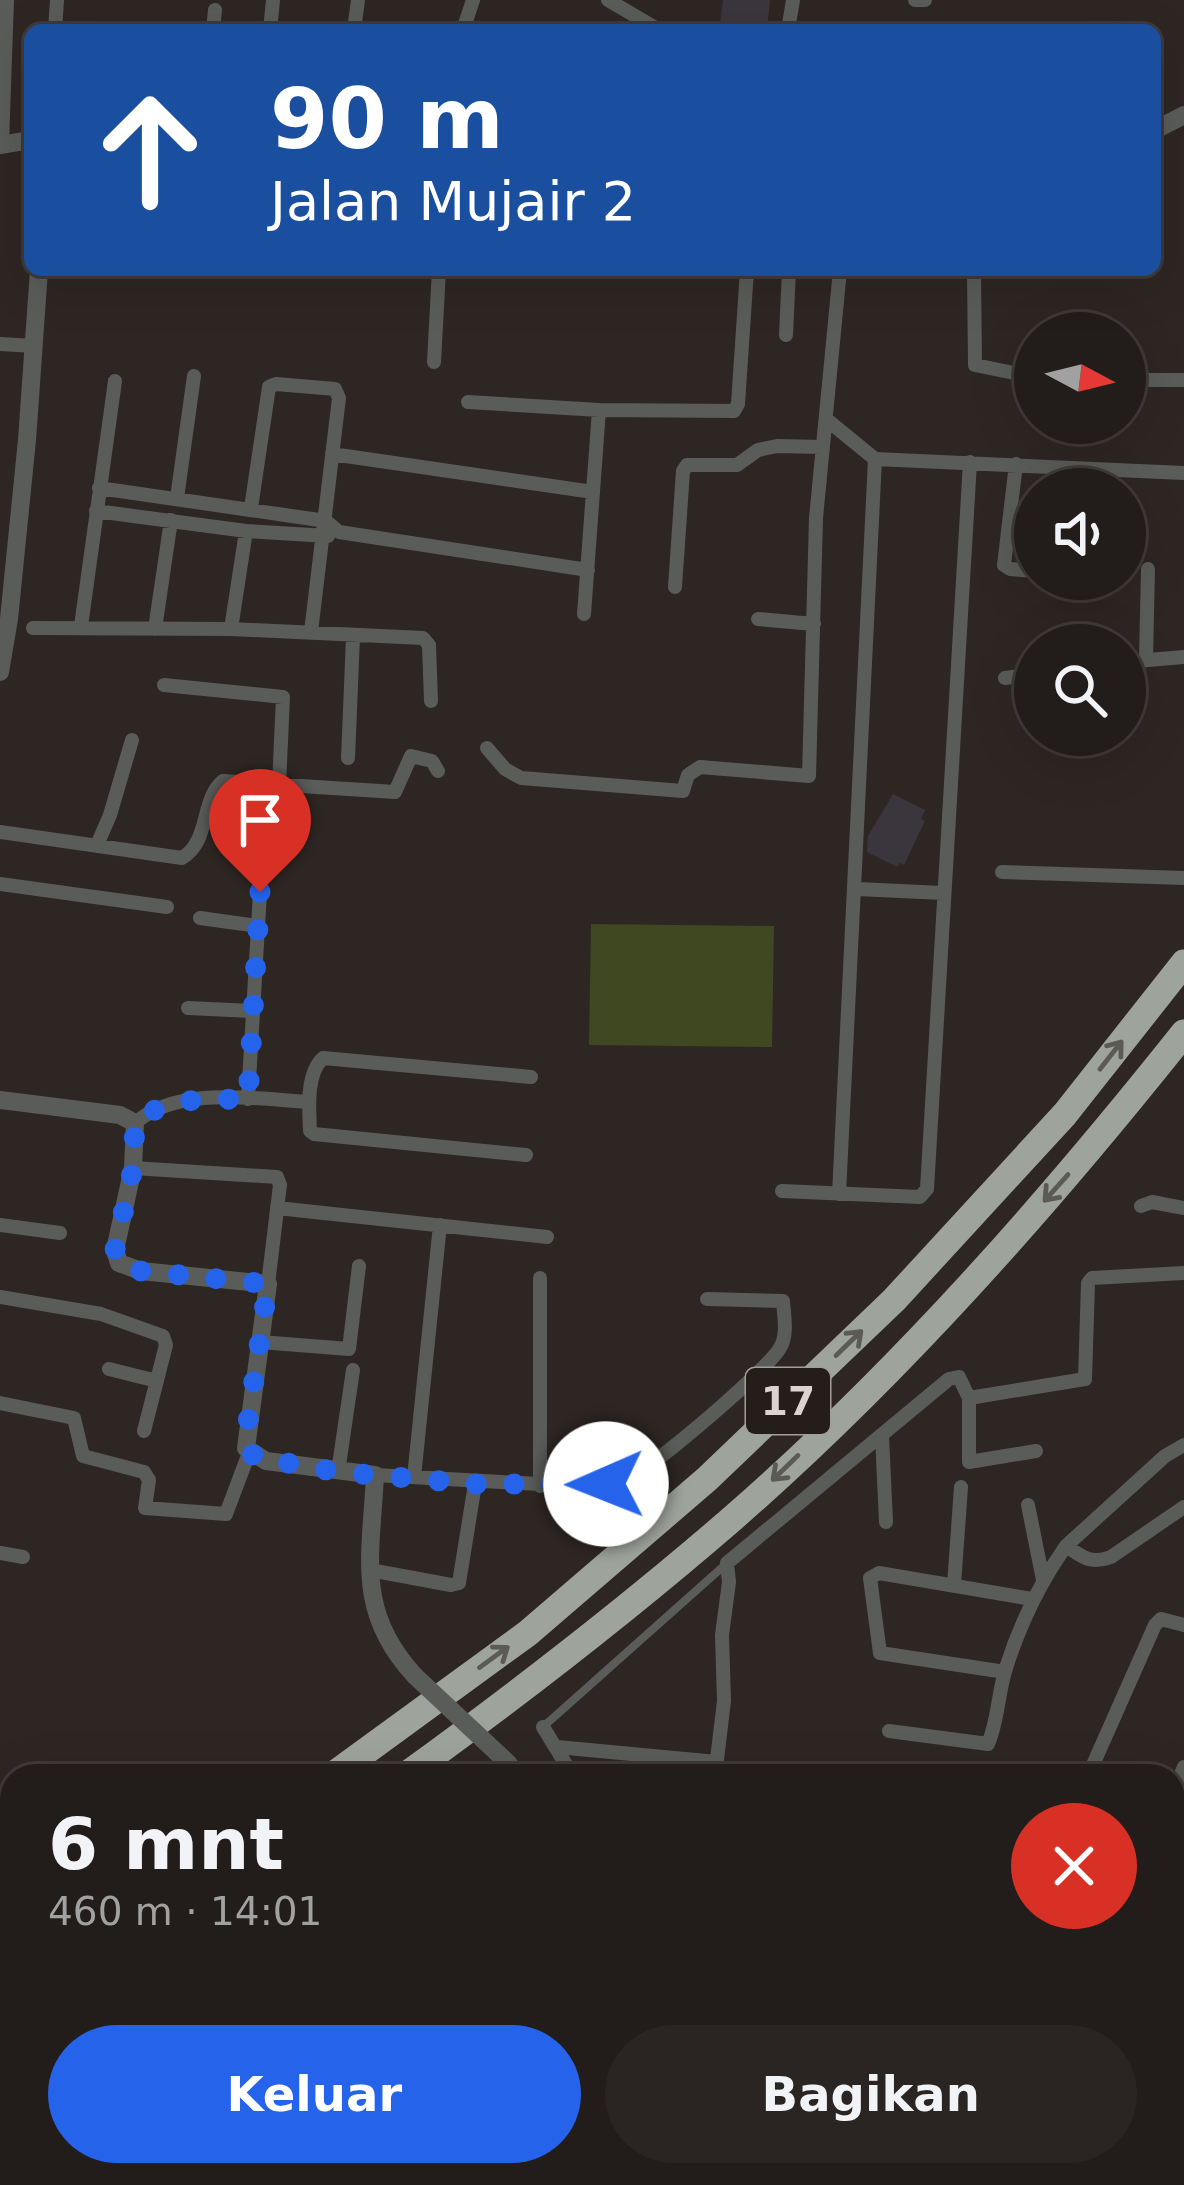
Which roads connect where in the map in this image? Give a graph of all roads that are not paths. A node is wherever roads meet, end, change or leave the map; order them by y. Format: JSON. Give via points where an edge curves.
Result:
{"nodes":[{"id":1,"x":7,"y":0,"type":"edge"},
{"id":2,"x":608,"y":0,"type":"edge"},
{"id":3,"x":915,"y":0,"type":"edge"},
{"id":4,"x":925,"y":0,"type":"edge"},
{"id":5,"x":215,"y":10,"type":"dead end"},
{"id":6,"x":214,"y":24,"type":"edge"},
{"id":7,"x":649,"y":24,"type":"edge"},
{"id":8,"x":1,"y":144,"type":"edge"},
{"id":9,"x":39,"y":276,"type":"edge"},
{"id":10,"x":440,"y":276,"type":"edge"},
{"id":11,"x":746,"y":276,"type":"edge"},
{"id":12,"x":789,"y":276,"type":"edge"},
{"id":13,"x":839,"y":276,"type":"edge"},
{"id":14,"x":974,"y":276,"type":"edge"},
{"id":15,"x":786,"y":335,"type":"dead end"},
{"id":16,"x":0,"y":344,"type":"edge"},
{"id":17,"x":35,"y":346,"type":"junction"},
{"id":18,"x":434,"y":362,"type":"dead end"},
{"id":19,"x":1014,"y":373,"type":"dead end"},
{"id":20,"x":194,"y":376,"type":"dead end"},
{"id":21,"x":1146,"y":380,"type":"edge"},
{"id":22,"x":1184,"y":380,"type":"edge"},
{"id":23,"x":115,"y":381,"type":"dead end"},
{"id":24,"x":468,"y":402,"type":"dead end"},
{"id":25,"x":599,"y":410,"type":"junction"},
{"id":26,"x":826,"y":418,"type":"junction"},
{"id":27,"x":822,"y":447,"type":"junction"},
{"id":28,"x":332,"y":454,"type":"junction"},
{"id":29,"x":875,"y":459,"type":"junction"},
{"id":30,"x":970,"y":462,"type":"junction"},
{"id":31,"x":1016,"y":464,"type":"junction"},
{"id":32,"x":1016,"y":468,"type":"edge"},
{"id":33,"x":1184,"y":473,"type":"edge"},
{"id":34,"x":1014,"y":481,"type":"edge"},
{"id":35,"x":99,"y":488,"type":"junction"},
{"id":36,"x":593,"y":492,"type":"junction"},
{"id":37,"x":178,"y":498,"type":"junction"},
{"id":38,"x":251,"y":508,"type":"junction"},
{"id":39,"x":96,"y":511,"type":"junction"},
{"id":40,"x":9,"y":518,"type":"edge"},
{"id":41,"x":171,"y":520,"type":"junction"},
{"id":42,"x":332,"y":526,"type":"junction"},
{"id":43,"x":246,"y":531,"type":"junction"},
{"id":44,"x":323,"y":538,"type":"junction"},
{"id":45,"x":1014,"y":569,"type":"edge"},
{"id":46,"x":1148,"y":569,"type":"dead end"},
{"id":47,"x":587,"y":570,"type":"junction"},
{"id":48,"x":675,"y":587,"type":"dead end"},
{"id":49,"x":584,"y":614,"type":"dead end"},
{"id":50,"x":758,"y":619,"type":"dead end"},
{"id":51,"x":814,"y":624,"type":"junction"},
{"id":52,"x":81,"y":626,"type":"junction"},
{"id":53,"x":34,"y":628,"type":"dead end"},
{"id":54,"x":155,"y":629,"type":"junction"},
{"id":55,"x":232,"y":629,"type":"junction"},
{"id":56,"x":311,"y":632,"type":"junction"},
{"id":57,"x":352,"y":637,"type":"junction"},
{"id":58,"x":1184,"y":657,"type":"edge"},
{"id":59,"x":1146,"y":659,"type":"joint"},
{"id":60,"x":0,"y":671,"type":"edge"},
{"id":61,"x":1014,"y":677,"type":"edge"},
{"id":62,"x":1005,"y":678,"type":"dead end"},
{"id":63,"x":164,"y":685,"type":"dead end"},
{"id":64,"x":431,"y":700,"type":"dead end"},
{"id":65,"x":132,"y":740,"type":"dead end"},
{"id":66,"x":488,"y":748,"type":"dead end"},
{"id":67,"x":348,"y":758,"type":"dead end"},
{"id":68,"x":438,"y":771,"type":"dead end"},
{"id":69,"x":279,"y":785,"type":"junction"},
{"id":70,"x":0,"y":832,"type":"edge"},
{"id":71,"x":97,"y":845,"type":"junction"},
{"id":72,"x":1002,"y":872,"type":"dead end"},
{"id":73,"x":1184,"y":878,"type":"edge"},
{"id":74,"x":0,"y":884,"type":"edge"},
{"id":75,"x":856,"y":889,"type":"junction"},
{"id":76,"x":260,"y":892,"type":"dead end"},
{"id":77,"x":943,"y":893,"type":"junction"},
{"id":78,"x":167,"y":907,"type":"dead end"},
{"id":79,"x":200,"y":918,"type":"dead end"},
{"id":80,"x":258,"y":926,"type":"junction"},
{"id":81,"x":1184,"y":963,"type":"edge"},
{"id":82,"x":188,"y":1008,"type":"dead end"},
{"id":83,"x":252,"y":1011,"type":"junction"},
{"id":84,"x":1184,"y":1033,"type":"edge"},
{"id":85,"x":531,"y":1077,"type":"dead end"},
{"id":86,"x":248,"y":1099,"type":"junction"},
{"id":87,"x":0,"y":1100,"type":"edge"},
{"id":88,"x":309,"y":1102,"type":"junction"},
{"id":89,"x":135,"y":1123,"type":"junction"},
{"id":90,"x":526,"y":1155,"type":"dead end"},
{"id":91,"x":133,"y":1168,"type":"junction"},
{"id":92,"x":782,"y":1191,"type":"dead end"},
{"id":93,"x":839,"y":1194,"type":"junction"},
{"id":94,"x":1141,"y":1205,"type":"dead end"},
{"id":95,"x":277,"y":1208,"type":"junction"},
{"id":96,"x":1184,"y":1208,"type":"edge"},
{"id":97,"x":0,"y":1225,"type":"edge"},
{"id":98,"x":440,"y":1225,"type":"junction"},
{"id":99,"x":60,"y":1233,"type":"dead end"},
{"id":100,"x":547,"y":1237,"type":"dead end"},
{"id":101,"x":359,"y":1266,"type":"dead end"},
{"id":102,"x":1184,"y":1274,"type":"edge"},
{"id":103,"x":540,"y":1278,"type":"dead end"},
{"id":104,"x":268,"y":1284,"type":"junction"},
{"id":105,"x":0,"y":1297,"type":"edge"},
{"id":106,"x":707,"y":1298,"type":"dead end"},
{"id":107,"x":260,"y":1342,"type":"junction"},
{"id":108,"x":110,"y":1369,"type":"dead end"},
{"id":109,"x":353,"y":1370,"type":"dead end"},
{"id":110,"x":157,"y":1382,"type":"junction"},
{"id":111,"x":969,"y":1398,"type":"junction"},
{"id":112,"x":0,"y":1403,"type":"edge"},
{"id":113,"x":143,"y":1431,"type":"dead end"},
{"id":114,"x":882,"y":1436,"type":"junction"},
{"id":115,"x":1184,"y":1445,"type":"edge"},
{"id":116,"x":1036,"y":1451,"type":"dead end"},
{"id":117,"x":249,"y":1453,"type":"junction"},
{"id":118,"x":338,"y":1472,"type":"junction"},
{"id":119,"x":375,"y":1475,"type":"junction"},
{"id":120,"x":414,"y":1477,"type":"junction"},
{"id":121,"x":476,"y":1484,"type":"junction"},
{"id":122,"x":540,"y":1486,"type":"junction"},
{"id":123,"x":961,"y":1487,"type":"dead end"},
{"id":124,"x":1028,"y":1505,"type":"dead end"},
{"id":125,"x":1184,"y":1507,"type":"edge"},
{"id":126,"x":886,"y":1522,"type":"dead end"},
{"id":127,"x":1066,"y":1546,"type":"junction"},
{"id":128,"x":0,"y":1553,"type":"edge"},
{"id":129,"x":23,"y":1558,"type":"dead end"},
{"id":130,"x":727,"y":1563,"type":"junction"},
{"id":131,"x":370,"y":1570,"type":"junction"},
{"id":132,"x":1043,"y":1580,"type":"junction"},
{"id":133,"x":954,"y":1585,"type":"junction"},
{"id":134,"x":1032,"y":1599,"type":"junction"},
{"id":135,"x":1184,"y":1625,"type":"edge"},
{"id":136,"x":1005,"y":1672,"type":"junction"},
{"id":137,"x":543,"y":1727,"type":"joint"},
{"id":138,"x":890,"y":1731,"type":"dead end"},
{"id":139,"x":557,"y":1747,"type":"junction"},
{"id":140,"x":348,"y":1764,"type":"edge"},
{"id":141,"x":422,"y":1764,"type":"edge"},
{"id":142,"x":510,"y":1764,"type":"edge"},
{"id":143,"x":566,"y":1764,"type":"edge"},
{"id":144,"x":680,"y":1764,"type":"edge"},
{"id":145,"x":717,"y":1764,"type":"edge"},
{"id":146,"x":1093,"y":1764,"type":"edge"}],
"edges":[{"from":1,"to":8,"type":"street"},
{"from":2,"to":7,"type":"street"},
{"from":3,"to":4,"type":"street"},
{"from":5,"to":6,"type":"street"},
{"from":9,"to":17,"type":"street"},
{"from":10,"to":18,"type":"street"},
{"from":11,"to":25,"type":"street","via":[[734,410]]},
{"from":12,"to":15,"type":"street"},
{"from":13,"to":26,"type":"street"},
{"from":14,"to":19,"type":"street","via":[[975,365]]},
{"from":16,"to":17,"type":"street"},
{"from":17,"to":40,"type":"street"},
{"from":20,"to":37,"type":"street"},
{"from":21,"to":22,"type":"street"},
{"from":23,"to":35,"type":"street"},
{"from":24,"to":25,"type":"street"},
{"from":25,"to":36,"type":"street"},
{"from":26,"to":27,"type":"street"},
{"from":26,"to":29,"type":"street"},
{"from":27,"to":48,"type":"street","via":[[777,446],[737,464],[687,465]]},
{"from":27,"to":51,"type":"street"},
{"from":28,"to":36,"type":"street"},
{"from":28,"to":38,"type":"street","via":[[338,391],[272,385]]},
{"from":28,"to":42,"type":"street"},
{"from":29,"to":30,"type":"street"},
{"from":29,"to":75,"type":"street"},
{"from":30,"to":31,"type":"street"},
{"from":30,"to":77,"type":"street"},
{"from":31,"to":32,"type":"street"},
{"from":31,"to":33,"type":"street"},
{"from":34,"to":45,"type":"street","via":[[1004,565]]},
{"from":35,"to":37,"type":"street"},
{"from":35,"to":39,"type":"street"},
{"from":36,"to":47,"type":"street"},
{"from":37,"to":38,"type":"street"},
{"from":38,"to":42,"type":"street"},
{"from":39,"to":41,"type":"street"},
{"from":39,"to":52,"type":"street"},
{"from":40,"to":60,"type":"street"},
{"from":41,"to":43,"type":"street"},
{"from":41,"to":54,"type":"street"},
{"from":42,"to":44,"type":"street"},
{"from":42,"to":47,"type":"street"},
{"from":43,"to":44,"type":"street"},
{"from":43,"to":55,"type":"street"},
{"from":44,"to":56,"type":"street"},
{"from":46,"to":59,"type":"street"},
{"from":47,"to":49,"type":"street"},
{"from":50,"to":51,"type":"street"},
{"from":51,"to":66,"type":"street","via":[[809,776],[700,767],[683,791],[581,784],[514,776]]},
{"from":52,"to":53,"type":"street"},
{"from":52,"to":54,"type":"street"},
{"from":54,"to":55,"type":"street"},
{"from":55,"to":56,"type":"street"},
{"from":56,"to":57,"type":"street"},
{"from":57,"to":64,"type":"street","via":[[427,640]]},
{"from":57,"to":67,"type":"street"},
{"from":58,"to":59,"type":"street"},
{"from":61,"to":62,"type":"street"},
{"from":63,"to":69,"type":"street","via":[[283,697]]},
{"from":65,"to":71,"type":"street"},
{"from":68,"to":69,"type":"street","via":[[432,761],[411,757],[395,792]]},
{"from":69,"to":71,"type":"street","via":[[218,784],[195,845],[182,858]]},
{"from":70,"to":71,"type":"street"},
{"from":72,"to":73,"type":"street"},
{"from":74,"to":78,"type":"street"},
{"from":75,"to":77,"type":"street"},
{"from":75,"to":93,"type":"street"},
{"from":76,"to":80,"type":"street"},
{"from":77,"to":93,"type":"street","via":[[927,1190],[920,1197]]},
{"from":79,"to":80,"type":"street"},
{"from":80,"to":83,"type":"street"},
{"from":140,"to":81,"type":"highway","number":"17","one_way":true,"via":[[528,1633],[741,1447],[894,1300],[1034,1148]]},
{"from":82,"to":83,"type":"street"},
{"from":83,"to":86,"type":"street"},
{"from":84,"to":141,"type":"highway","number":"17","one_way":true,"via":[[930,1328],[769,1484],[553,1669]]},
{"from":85,"to":88,"type":"street","via":[[323,1058]]},
{"from":86,"to":88,"type":"street"},
{"from":86,"to":89,"type":"street","via":[[178,1101]]},
{"from":87,"to":89,"type":"street","via":[[120,1114]]},
{"from":88,"to":90,"type":"street","via":[[314,1134]]},
{"from":89,"to":91,"type":"street"},
{"from":91,"to":95,"type":"street","via":[[275,1177]]},
{"from":91,"to":104,"type":"street","via":[[119,1263]]},
{"from":92,"to":93,"type":"street"},
{"from":94,"to":96,"type":"street"},
{"from":95,"to":98,"type":"street"},
{"from":95,"to":104,"type":"street"},
{"from":97,"to":99,"type":"street"},
{"from":98,"to":100,"type":"street"},
{"from":98,"to":120,"type":"street"},
{"from":101,"to":107,"type":"street","via":[[349,1349]]},
{"from":102,"to":111,"type":"street","via":[[1092,1278],[1084,1378]]},
{"from":103,"to":122,"type":"street"},
{"from":104,"to":107,"type":"street"},
{"from":105,"to":110,"type":"street","via":[[101,1314],[161,1334]]},
{"from":106,"to":122,"type":"street","via":[[783,1301],[778,1351],[634,1476]]},
{"from":107,"to":117,"type":"street"},
{"from":108,"to":110,"type":"street"},
{"from":109,"to":118,"type":"street"},
{"from":110,"to":113,"type":"street"},
{"from":111,"to":114,"type":"street","via":[[959,1377],[949,1379]]},
{"from":111,"to":116,"type":"street","via":[[969,1462]]},
{"from":112,"to":117,"type":"street","via":[[74,1418],[83,1456],[144,1472],[145,1508],[226,1514]]},
{"from":114,"to":126,"type":"street"},
{"from":114,"to":130,"type":"street"},
{"from":115,"to":127,"type":"street"},
{"from":117,"to":118,"type":"street"},
{"from":118,"to":119,"type":"street"},
{"from":119,"to":120,"type":"street"},
{"from":119,"to":131,"type":"street"},
{"from":120,"to":121,"type":"street"},
{"from":121,"to":122,"type":"street"},
{"from":121,"to":131,"type":"street","via":[[459,1583]]},
{"from":123,"to":133,"type":"street"},
{"from":124,"to":132,"type":"street"},
{"from":125,"to":127,"type":"street","via":[[1097,1562]]},
{"from":127,"to":132,"type":"street"},
{"from":128,"to":129,"type":"street"},
{"from":130,"to":137,"type":"lane"},
{"from":130,"to":145,"type":"street"},
{"from":131,"to":142,"type":"street","bridge":true,"via":[[382,1635]]},
{"from":132,"to":134,"type":"street"},
{"from":133,"to":134,"type":"street"},
{"from":133,"to":136,"type":"street","via":[[872,1575],[880,1653]]},
{"from":134,"to":136,"type":"street"},
{"from":135,"to":146,"type":"street","via":[[1161,1618],[1155,1625]]},
{"from":136,"to":138,"type":"street","via":[[988,1744]]},
{"from":137,"to":139,"type":"street"},
{"from":139,"to":143,"type":"street"},
{"from":139,"to":144,"type":"street"}]}
